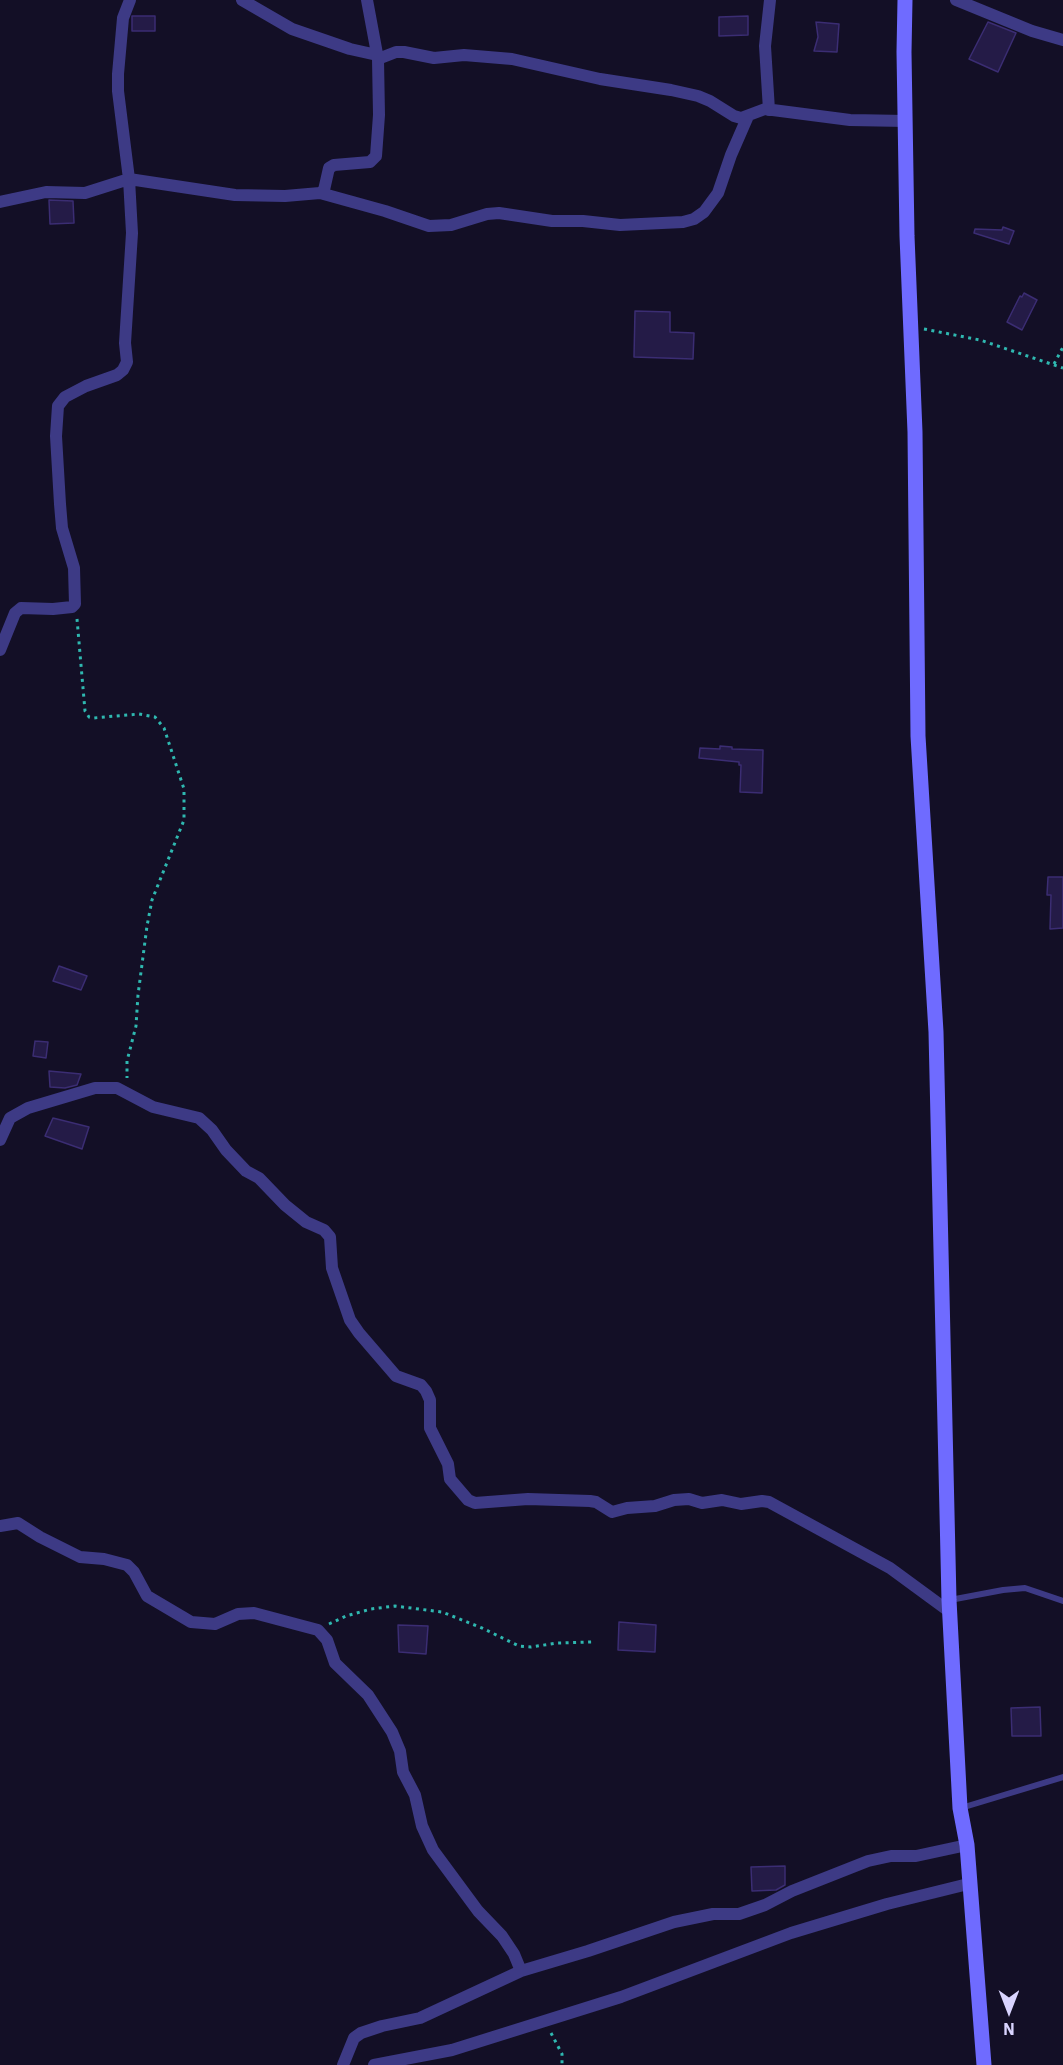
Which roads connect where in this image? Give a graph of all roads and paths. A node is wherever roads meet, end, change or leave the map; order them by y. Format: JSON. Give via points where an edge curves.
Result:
{"nodes":[{"id":1,"x":130,"y":0,"type":"edge"},
{"id":2,"x":242,"y":0,"type":"edge"},
{"id":3,"x":367,"y":0,"type":"edge"},
{"id":4,"x":770,"y":0,"type":"edge"},
{"id":5,"x":906,"y":0,"type":"edge"},
{"id":6,"x":956,"y":0,"type":"edge"},
{"id":7,"x":1063,"y":40,"type":"edge"},
{"id":8,"x":378,"y":57,"type":"junction"},
{"id":9,"x":769,"y":110,"type":"junction"},
{"id":10,"x":748,"y":116,"type":"junction"},
{"id":11,"x":906,"y":121,"type":"junction"},
{"id":12,"x":129,"y":179,"type":"junction"},
{"id":13,"x":320,"y":193,"type":"junction"},
{"id":14,"x":0,"y":202,"type":"edge"},
{"id":15,"x":910,"y":327,"type":"junction"},
{"id":16,"x":1063,"y":347,"type":"edge"},
{"id":17,"x":1054,"y":365,"type":"junction"},
{"id":18,"x":1063,"y":368,"type":"edge"},
{"id":19,"x":75,"y":604,"type":"junction"},
{"id":20,"x":0,"y":650,"type":"edge"},
{"id":21,"x":127,"y":1092,"type":"junction"},
{"id":22,"x":0,"y":1140,"type":"edge"},
{"id":23,"x":0,"y":1526,"type":"edge"},
{"id":24,"x":1063,"y":1601,"type":"edge"},
{"id":25,"x":950,"y":1606,"type":"junction"},
{"id":26,"x":318,"y":1630,"type":"junction"},
{"id":27,"x":592,"y":1642,"type":"dead end"},
{"id":28,"x":1063,"y":1777,"type":"edge"},
{"id":29,"x":960,"y":1808,"type":"junction"},
{"id":30,"x":967,"y":1845,"type":"junction"},
{"id":31,"x":968,"y":1884,"type":"junction"},
{"id":32,"x":521,"y":1971,"type":"junction"},
{"id":33,"x":549,"y":2019,"type":"junction"},
{"id":34,"x":343,"y":2065,"type":"edge"},
{"id":35,"x":374,"y":2065,"type":"edge"},
{"id":36,"x":562,"y":2065,"type":"edge"},
{"id":37,"x":984,"y":2065,"type":"edge"}],
"edges":[{"from":1,"to":12,"type":"street","via":[[123,18],[118,74]]},
{"from":2,"to":8,"type":"street","via":[[292,29]]},
{"from":3,"to":8,"type":"street"},
{"from":4,"to":9,"type":"street","via":[[765,46]]},
{"from":5,"to":11,"type":"main road"},
{"from":6,"to":7,"type":"street"},
{"from":8,"to":10,"type":"street","via":[[404,52],[434,58],[464,55],[512,59],[671,90],[710,101],[734,116]]},
{"from":8,"to":13,"type":"street","via":[[376,156],[370,162],[329,168]]},
{"from":9,"to":10,"type":"street"},
{"from":9,"to":11,"type":"street","via":[[850,120]]},
{"from":10,"to":13,"type":"street","via":[[718,193],[704,213],[683,222],[620,225],[499,213],[451,225],[429,226]]},
{"from":11,"to":15,"type":"main road"},
{"from":12,"to":13,"type":"street","via":[[235,195]]},
{"from":12,"to":14,"type":"street","via":[[85,193],[46,192]]},
{"from":12,"to":19,"type":"street","via":[[132,233],[127,362],[117,375],[65,397],[58,406],[56,419],[62,528],[74,568]]},
{"from":15,"to":17,"type":"path","via":[[980,340]]},
{"from":15,"to":25,"type":"main road","via":[[918,736],[936,1032]]},
{"from":16,"to":17,"type":"path"},
{"from":17,"to":18,"type":"path"},
{"from":19,"to":20,"type":"street","via":[[53,609],[21,608],[15,613]]},
{"from":19,"to":21,"type":"path","via":[[85,711],[93,718],[139,714],[155,717],[164,728],[183,789],[183,820],[152,900],[147,926],[136,1026],[127,1060]]},
{"from":21,"to":22,"type":"street","via":[[95,1088],[28,1108],[10,1118]]},
{"from":21,"to":25,"type":"street","via":[[153,1107],[199,1118],[246,1171],[259,1178],[306,1222],[330,1237],[332,1268],[350,1320],[396,1376],[421,1385],[426,1392],[430,1400],[430,1428],[450,1479],[468,1500],[590,1500],[612,1512],[689,1499],[706,1503],[769,1502],[890,1568]]},
{"from":23,"to":26,"type":"street","via":[[18,1523],[80,1557],[127,1565],[147,1596],[191,1622],[215,1624],[238,1614],[254,1613]]},
{"from":24,"to":25,"type":"lane","via":[[1025,1588],[1003,1590]]},
{"from":25,"to":29,"type":"main road"},
{"from":26,"to":27,"type":"path","via":[[346,1616],[394,1606],[442,1612],[519,1646]]},
{"from":26,"to":32,"type":"street","via":[[327,1640],[335,1663],[368,1695],[392,1732],[433,1850],[478,1911],[502,1936]]},
{"from":28,"to":29,"type":"lane"},
{"from":29,"to":30,"type":"main road"},
{"from":30,"to":31,"type":"main road"},
{"from":30,"to":32,"type":"street","via":[[868,1861],[739,1914],[713,1914],[674,1922]]},
{"from":31,"to":33,"type":"street","via":[[791,1933],[621,1997]]},
{"from":31,"to":37,"type":"main road"},
{"from":32,"to":34,"type":"street","via":[[420,2018],[361,2033],[354,2038]]},
{"from":33,"to":35,"type":"street","via":[[452,2050]]},
{"from":33,"to":36,"type":"path"}]}
